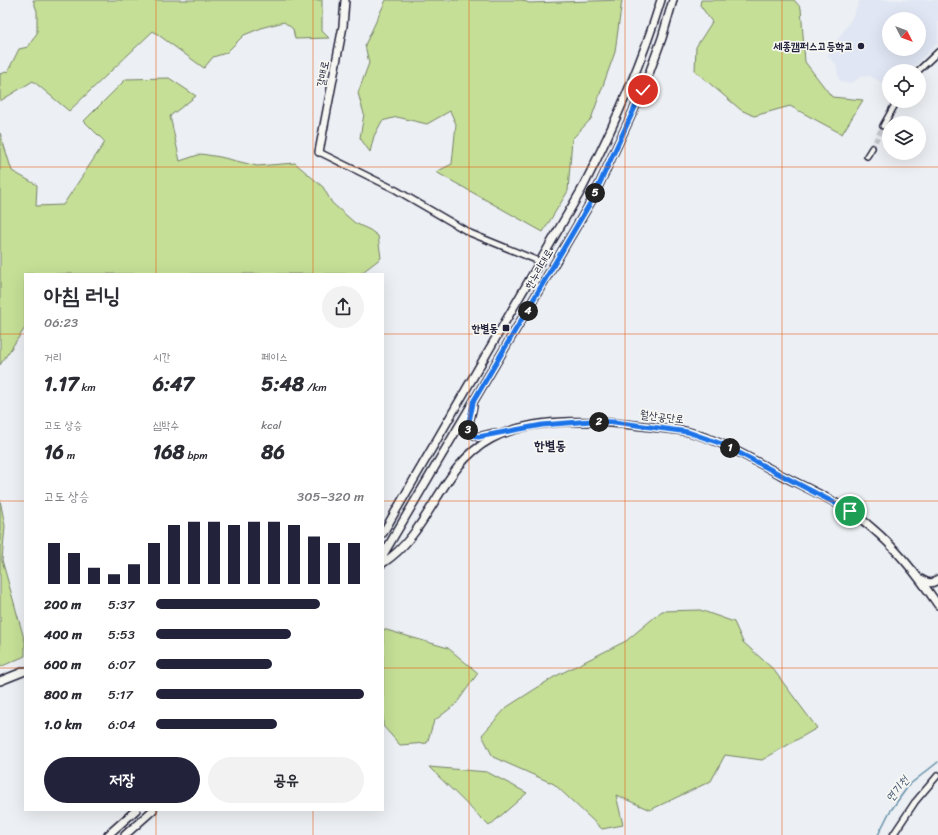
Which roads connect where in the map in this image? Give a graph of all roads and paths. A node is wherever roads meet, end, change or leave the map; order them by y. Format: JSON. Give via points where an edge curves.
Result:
{"nodes":[{"id":1,"x":345,"y":0,"type":"edge"},
{"id":2,"x":661,"y":0,"type":"edge"},
{"id":3,"x":673,"y":0,"type":"edge"},
{"id":4,"x":938,"y":52,"type":"edge"},
{"id":5,"x":925,"y":64,"type":"edge"},
{"id":6,"x":872,"y":148,"type":"tunnel mouth"},
{"id":7,"x":319,"y":152,"type":"joint"},
{"id":8,"x":867,"y":156,"type":"dead end"},
{"id":9,"x":541,"y":262,"type":"junction"},
{"id":10,"x":473,"y":402,"type":"junction"},
{"id":11,"x":508,"y":431,"type":"junction"},
{"id":12,"x":384,"y":531,"type":"edge"},
{"id":13,"x":384,"y":553,"type":"edge"},
{"id":14,"x":384,"y":562,"type":"edge"},
{"id":15,"x":920,"y":578,"type":"junction"},
{"id":16,"x":938,"y":579,"type":"edge"},
{"id":17,"x":938,"y":605,"type":"edge"},
{"id":18,"x":24,"y":671,"type":"edge"},
{"id":19,"x":0,"y":680,"type":"edge"},
{"id":20,"x":938,"y":775,"type":"edge"},
{"id":21,"x":135,"y":811,"type":"edge"},
{"id":22,"x":152,"y":811,"type":"edge"},
{"id":23,"x":108,"y":835,"type":"edge"},
{"id":24,"x":125,"y":835,"type":"edge"},
{"id":25,"x":893,"y":835,"type":"edge"}],
"edges":[{"from":1,"to":7,"type":"street","name":"갈매로","via":[[341,38]]},
{"from":2,"to":9,"type":"street","name":"한누리대로","via":[[650,34],[608,137]]},
{"from":3,"to":10,"type":"street","name":"한누리대로","via":[[643,90],[592,200]]},
{"from":4,"to":5,"type":"street"},
{"from":6,"to":8,"type":"street"},
{"from":7,"to":9,"type":"street","via":[[396,190],[470,233]]},
{"from":9,"to":12,"type":"street","name":"한누리대로"},
{"from":10,"to":11,"type":"street","via":[[469,432],[478,437]]},
{"from":10,"to":13,"type":"street","name":"한누리대로"},
{"from":11,"to":14,"type":"street","name":"월산공단로","via":[[490,439],[457,467],[416,532],[397,553]]},
{"from":11,"to":15,"type":"street","name":"월산공단로","via":[[591,421],[695,434],[722,444],[850,511],[872,527]]},
{"from":15,"to":16,"type":"street","via":[[930,583]]},
{"from":15,"to":17,"type":"street","name":"월산공단로"},
{"from":18,"to":19,"type":"street"},
{"from":20,"to":25,"type":"street","via":[[915,802]]},
{"from":21,"to":23,"type":"street"},
{"from":22,"to":24,"type":"street"}]}
